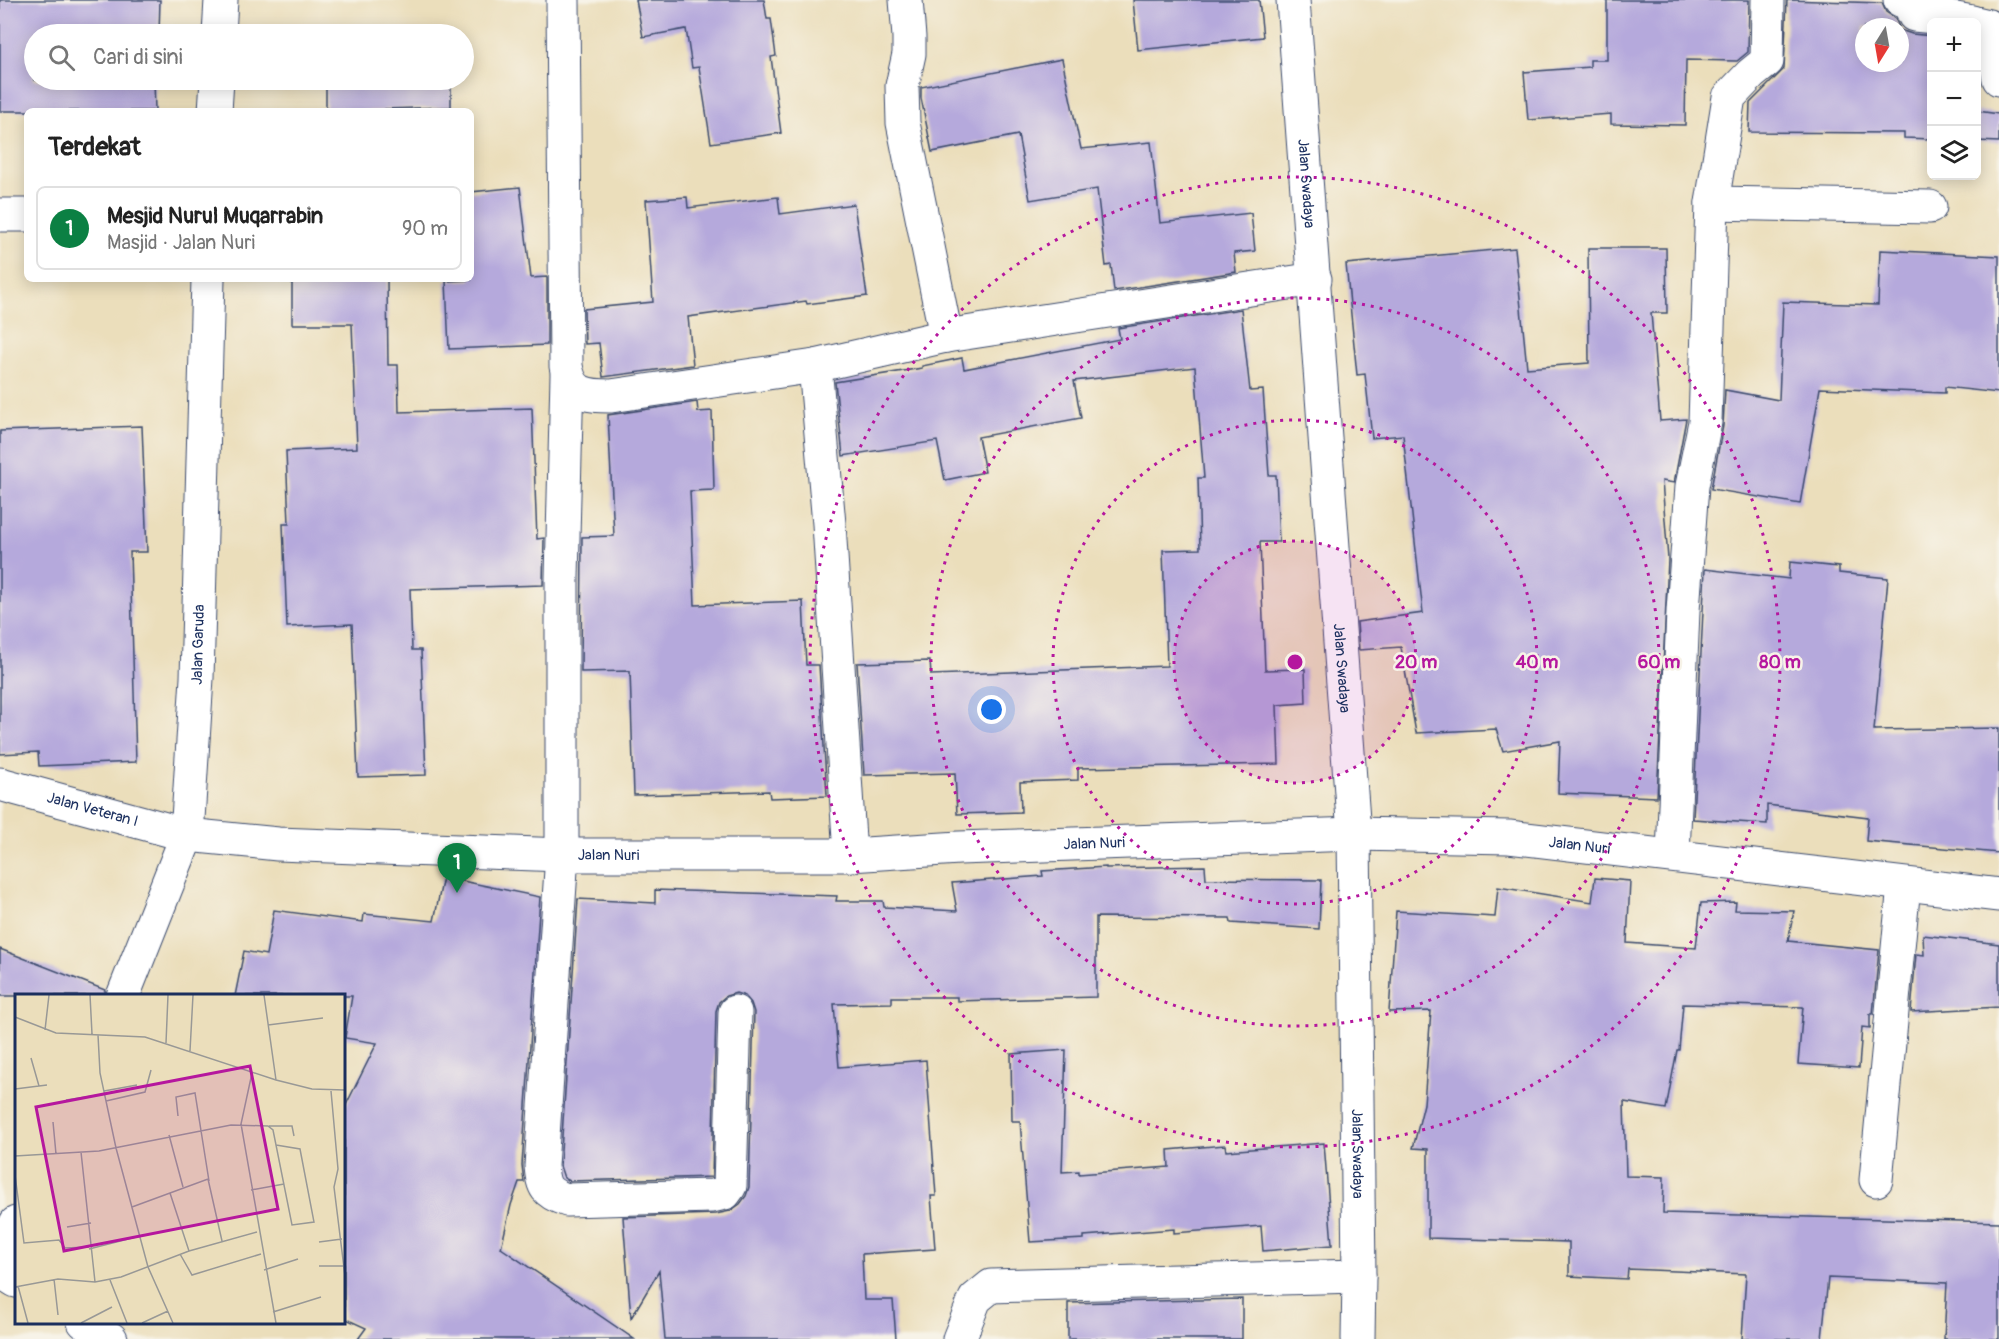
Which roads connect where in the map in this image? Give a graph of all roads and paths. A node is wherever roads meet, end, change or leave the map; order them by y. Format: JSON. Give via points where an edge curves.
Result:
{"nodes":[{"id":1,"x":221,"y":0,"type":"edge"},
{"id":2,"x":563,"y":0,"type":"edge"},
{"id":3,"x":906,"y":0,"type":"edge"},
{"id":4,"x":1768,"y":0,"type":"edge"},
{"id":5,"x":1900,"y":0,"type":"edge"},
{"id":6,"x":1299,"y":1,"type":"edge"},
{"id":7,"x":1946,"y":18,"type":"edge"},
{"id":8,"x":220,"y":24,"type":"edge"},
{"id":9,"x":1981,"y":24,"type":"edge"},
{"id":10,"x":1999,"y":79,"type":"edge"},
{"id":11,"x":216,"y":90,"type":"edge"},
{"id":12,"x":215,"y":108,"type":"edge"},
{"id":13,"x":1712,"y":202,"type":"junction"},
{"id":14,"x":1930,"y":207,"type":"dead end"},
{"id":15,"x":0,"y":215,"type":"edge"},
{"id":16,"x":24,"y":215,"type":"edge"},
{"id":17,"x":1315,"y":279,"type":"junction"},
{"id":18,"x":208,"y":282,"type":"edge"},
{"id":19,"x":946,"y":336,"type":"junction"},
{"id":20,"x":815,"y":366,"type":"junction"},
{"id":21,"x":567,"y":375,"type":"junction"},
{"id":22,"x":0,"y":784,"type":"edge"},
{"id":23,"x":1354,"y":834,"type":"junction"},
{"id":24,"x":187,"y":835,"type":"junction"},
{"id":25,"x":562,"y":855,"type":"junction"},
{"id":26,"x":850,"y":855,"type":"junction"},
{"id":27,"x":1673,"y":855,"type":"junction"},
{"id":28,"x":1904,"y":885,"type":"junction"},
{"id":29,"x":1999,"y":895,"type":"edge"},
{"id":30,"x":124,"y":994,"type":"edge"},
{"id":31,"x":735,"y":1012,"type":"dead end"},
{"id":32,"x":1876,"y":1179,"type":"dead end"},
{"id":33,"x":15,"y":1224,"type":"edge"},
{"id":34,"x":0,"y":1257,"type":"edge"},
{"id":35,"x":0,"y":1271,"type":"edge"},
{"id":36,"x":1359,"y":1276,"type":"junction"},
{"id":37,"x":15,"y":1280,"type":"edge"},
{"id":38,"x":86,"y":1324,"type":"edge"},
{"id":39,"x":111,"y":1339,"type":"edge"},
{"id":40,"x":959,"y":1339,"type":"edge"},
{"id":41,"x":1358,"y":1339,"type":"edge"}],
"edges":[{"from":1,"to":8,"type":"street"},
{"from":2,"to":21,"type":"street"},
{"from":3,"to":19,"type":"street","via":[[909,54],[902,86],[903,123]]},
{"from":4,"to":13,"type":"street","via":[[1767,61],[1729,97]]},
{"from":5,"to":7,"type":"street","via":[[1909,3],[1914,15]]},
{"from":6,"to":17,"type":"street","name":"Jalan Swadaya"},
{"from":9,"to":10,"type":"street","via":[[1989,26]]},
{"from":11,"to":12,"type":"street"},
{"from":13,"to":14,"type":"street"},
{"from":13,"to":27,"type":"street","via":[[1705,422],[1692,486]]},
{"from":15,"to":16,"type":"street"},
{"from":17,"to":19,"type":"street"},
{"from":17,"to":23,"type":"street","name":"Jalan Swadaya"},
{"from":18,"to":24,"type":"street","name":"Jalan Garuda","via":[[197,678]]},
{"from":19,"to":20,"type":"street"},
{"from":20,"to":21,"type":"street","via":[[611,396],[579,391]]},
{"from":20,"to":26,"type":"street"},
{"from":21,"to":25,"type":"street"},
{"from":22,"to":24,"type":"street","name":"Jalan Veteran I"},
{"from":23,"to":26,"type":"street","name":"Jalan Nuri"},
{"from":23,"to":27,"type":"street","name":"Jalan Nuri","via":[[1509,837]]},
{"from":23,"to":36,"type":"street","name":"Jalan Swadaya"},
{"from":24,"to":25,"type":"street","name":"Jalan Nuri","via":[[278,844]]},
{"from":24,"to":30,"type":"street","name":"Jalan Garuda"},
{"from":25,"to":26,"type":"street","name":"Jalan Nuri"},
{"from":25,"to":31,"type":"street","via":[[541,1166],[545,1188],[567,1200],[724,1193],[730,1186]]},
{"from":27,"to":28,"type":"street","name":"Jalan Nuri"},
{"from":28,"to":29,"type":"street","name":"Jalan Nuri"},
{"from":28,"to":32,"type":"street"},
{"from":33,"to":34,"type":"street"},
{"from":35,"to":37,"type":"street"},
{"from":36,"to":40,"type":"street","via":[[991,1286],[975,1299]]},
{"from":36,"to":41,"type":"street","name":"Jalan Swadaya"},
{"from":38,"to":39,"type":"street"}]}
